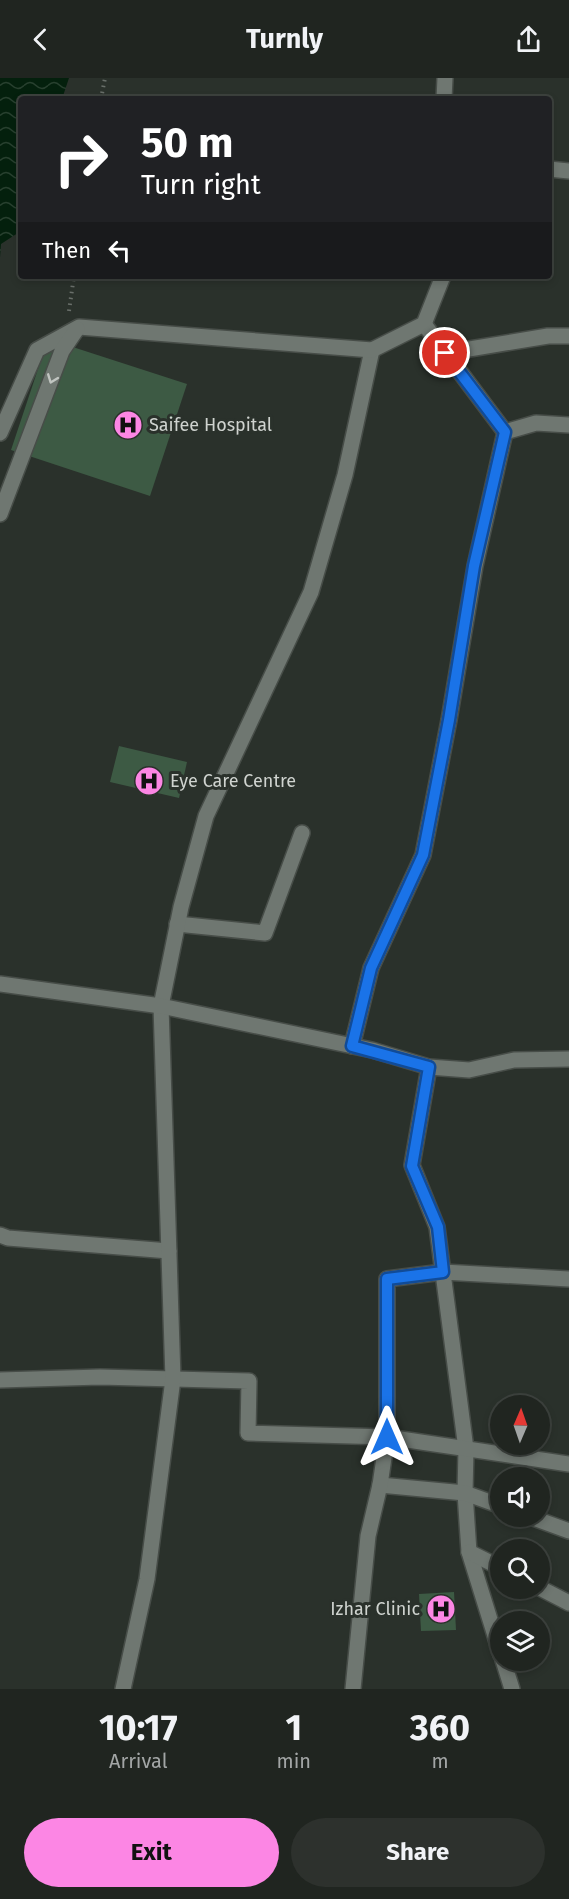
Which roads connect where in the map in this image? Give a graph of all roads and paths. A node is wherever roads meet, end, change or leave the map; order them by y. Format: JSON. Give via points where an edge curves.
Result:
{"nodes":[{"id":1,"x":105,"y":78,"type":"edge"},
{"id":2,"x":445,"y":78,"type":"edge"},
{"id":3,"x":102,"y":96,"type":"edge"},
{"id":4,"x":444,"y":96,"type":"edge"},
{"id":5,"x":552,"y":169,"type":"edge"},
{"id":6,"x":569,"y":171,"type":"edge"},
{"id":7,"x":442,"y":279,"type":"edge"},
{"id":8,"x":423,"y":324,"type":"junction"},
{"id":9,"x":79,"y":327,"type":"junction"},
{"id":10,"x":569,"y":336,"type":"edge"},
{"id":11,"x":47,"y":344,"type":"junction"},
{"id":12,"x":372,"y":350,"type":"junction"},
{"id":13,"x":62,"y":351,"type":"junction"},
{"id":14,"x":445,"y":353,"type":"junction"},
{"id":15,"x":569,"y":425,"type":"edge"},
{"id":16,"x":505,"y":432,"type":"junction"},
{"id":17,"x":0,"y":433,"type":"edge"},
{"id":18,"x":0,"y":514,"type":"edge"},
{"id":19,"x":302,"y":833,"type":"dead end"},
{"id":20,"x":177,"y":924,"type":"junction"},
{"id":21,"x":0,"y":984,"type":"edge"},
{"id":22,"x":161,"y":1006,"type":"junction"},
{"id":23,"x":352,"y":1046,"type":"junction"},
{"id":24,"x":569,"y":1059,"type":"edge"},
{"id":25,"x":429,"y":1067,"type":"junction"},
{"id":26,"x":0,"y":1235,"type":"edge"},
{"id":27,"x":170,"y":1251,"type":"junction"},
{"id":28,"x":443,"y":1272,"type":"junction"},
{"id":29,"x":569,"y":1279,"type":"edge"},
{"id":30,"x":173,"y":1379,"type":"junction"},
{"id":31,"x":0,"y":1380,"type":"edge"},
{"id":32,"x":387,"y":1437,"type":"junction"},
{"id":33,"x":466,"y":1449,"type":"junction"},
{"id":34,"x":569,"y":1464,"type":"edge"},
{"id":35,"x":380,"y":1485,"type":"junction"},
{"id":36,"x":465,"y":1493,"type":"junction"},
{"id":37,"x":490,"y":1502,"type":"edge"},
{"id":38,"x":550,"y":1525,"type":"edge"},
{"id":39,"x":569,"y":1532,"type":"edge"},
{"id":40,"x":469,"y":1551,"type":"junction"},
{"id":41,"x":490,"y":1562,"type":"edge"},
{"id":42,"x":550,"y":1593,"type":"edge"},
{"id":43,"x":569,"y":1603,"type":"edge"},
{"id":44,"x":490,"y":1619,"type":"edge"},
{"id":45,"x":506,"y":1671,"type":"edge"},
{"id":46,"x":123,"y":1689,"type":"edge"},
{"id":47,"x":353,"y":1689,"type":"edge"},
{"id":48,"x":512,"y":1689,"type":"edge"}],
"edges":[{"from":1,"to":3,"type":"path"},
{"from":2,"to":4,"type":"street"},
{"from":5,"to":6,"type":"street"},
{"from":7,"to":8,"type":"street"},
{"from":8,"to":12,"type":"street"},
{"from":8,"to":14,"type":"street"},
{"from":9,"to":11,"type":"street"},
{"from":9,"to":12,"type":"street"},
{"from":9,"to":13,"type":"street"},
{"from":10,"to":14,"type":"street"},
{"from":11,"to":13,"type":"street"},
{"from":11,"to":17,"type":"street","via":[[37,350]]},
{"from":12,"to":20,"type":"street","via":[[345,475],[311,592],[206,816]]},
{"from":13,"to":18,"type":"street","one_way":true},
{"from":14,"to":16,"type":"street"},
{"from":15,"to":16,"type":"street","via":[[537,423]]},
{"from":16,"to":23,"type":"street","via":[[474,566],[423,855],[371,968]]},
{"from":19,"to":20,"type":"street","via":[[266,933]]},
{"from":20,"to":22,"type":"street"},
{"from":21,"to":22,"type":"street"},
{"from":22,"to":23,"type":"street"},
{"from":22,"to":27,"type":"street"},
{"from":23,"to":25,"type":"street"},
{"from":24,"to":25,"type":"street","via":[[514,1060],[469,1070]]},
{"from":25,"to":28,"type":"street","via":[[412,1166],[438,1227]]},
{"from":26,"to":27,"type":"street"},
{"from":27,"to":30,"type":"street"},
{"from":28,"to":29,"type":"street"},
{"from":28,"to":32,"type":"street","via":[[387,1279]]},
{"from":28,"to":33,"type":"street"},
{"from":30,"to":31,"type":"street"},
{"from":30,"to":32,"type":"street","via":[[249,1381],[248,1432]]},
{"from":30,"to":46,"type":"street","via":[[147,1579]]},
{"from":32,"to":33,"type":"street"},
{"from":32,"to":35,"type":"street"},
{"from":33,"to":34,"type":"street"},
{"from":33,"to":36,"type":"street"},
{"from":35,"to":36,"type":"street"},
{"from":35,"to":47,"type":"street","via":[[368,1536]]},
{"from":36,"to":37,"type":"street"},
{"from":36,"to":40,"type":"street"},
{"from":38,"to":39,"type":"street"},
{"from":40,"to":41,"type":"street"},
{"from":40,"to":44,"type":"street"},
{"from":42,"to":43,"type":"street"},
{"from":45,"to":48,"type":"street"}]}
